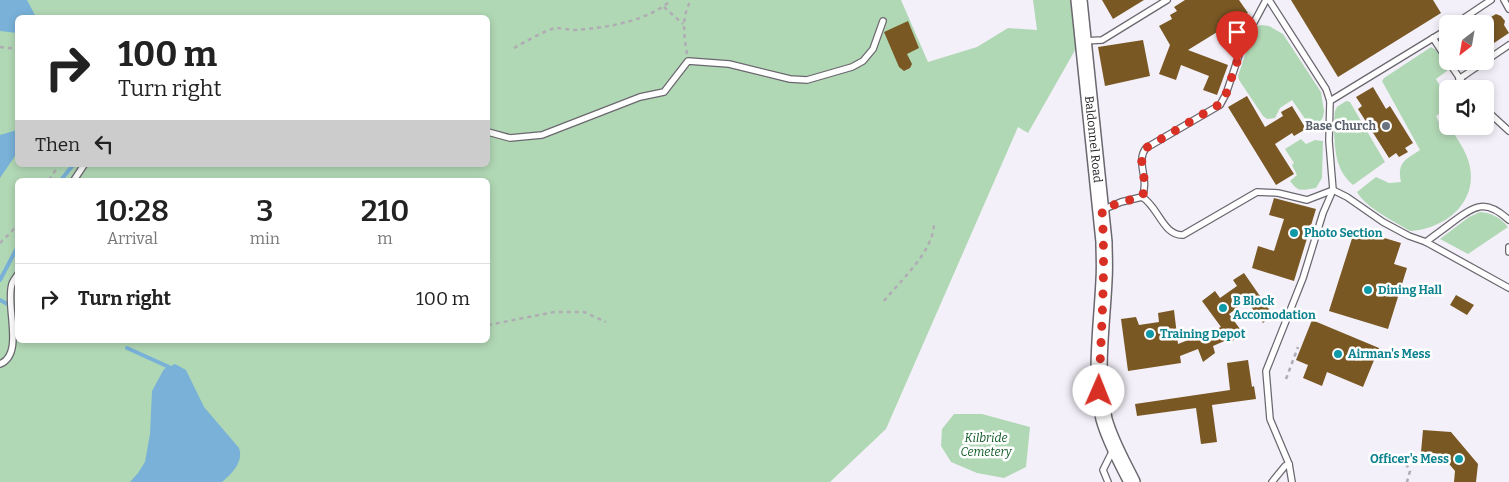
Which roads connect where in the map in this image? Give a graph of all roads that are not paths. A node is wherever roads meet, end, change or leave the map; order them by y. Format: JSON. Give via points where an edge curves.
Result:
{"nodes":[{"id":1,"x":1079,"y":0,"type":"edge"},
{"id":2,"x":1167,"y":0,"type":"edge"},
{"id":3,"x":1267,"y":0,"type":"edge"},
{"id":4,"x":1491,"y":0,"type":"edge"},
{"id":5,"x":1504,"y":0,"type":"edge"},
{"id":6,"x":1509,"y":8,"type":"edge"},
{"id":7,"x":1468,"y":15,"type":"edge"},
{"id":8,"x":883,"y":21,"type":"dead end"},
{"id":9,"x":1439,"y":34,"type":"edge"},
{"id":10,"x":1433,"y":38,"type":"junction"},
{"id":11,"x":1084,"y":41,"type":"junction"},
{"id":12,"x":1509,"y":45,"type":"edge"},
{"id":13,"x":1439,"y":47,"type":"edge"},
{"id":14,"x":1454,"y":70,"type":"edge"},
{"id":15,"x":1459,"y":79,"type":"joint"},
{"id":16,"x":1330,"y":101,"type":"junction"},
{"id":17,"x":1494,"y":117,"type":"edge"},
{"id":18,"x":1509,"y":131,"type":"edge"},
{"id":19,"x":490,"y":133,"type":"edge"},
{"id":20,"x":83,"y":167,"type":"edge"},
{"id":21,"x":75,"y":178,"type":"edge"},
{"id":22,"x":1333,"y":190,"type":"junction"},
{"id":23,"x":1142,"y":197,"type":"junction"},
{"id":24,"x":1102,"y":210,"type":"junction"},
{"id":25,"x":1509,"y":220,"type":"edge"},
{"id":26,"x":1426,"y":242,"type":"junction"},
{"id":27,"x":1509,"y":247,"type":"edge"},
{"id":28,"x":1509,"y":252,"type":"edge"},
{"id":29,"x":15,"y":279,"type":"edge"},
{"id":30,"x":1509,"y":288,"type":"edge"},
{"id":31,"x":0,"y":364,"type":"edge"},
{"id":32,"x":1115,"y":447,"type":"junction"},
{"id":33,"x":1288,"y":464,"type":"junction"},
{"id":34,"x":1108,"y":482,"type":"edge"},
{"id":35,"x":1132,"y":482,"type":"edge"},
{"id":36,"x":1272,"y":482,"type":"edge"},
{"id":37,"x":1292,"y":482,"type":"edge"}],
"edges":[{"from":1,"to":11,"type":"street","name":"Baldonnel Road"},
{"from":2,"to":11,"type":"lane","via":[[1102,40]]},
{"from":3,"to":16,"type":"lane","via":[[1326,89]]},
{"from":3,"to":23,"type":"lane","via":[[1243,43],[1220,104],[1143,152],[1145,191]]},
{"from":4,"to":7,"type":"lane"},
{"from":5,"to":6,"type":"lane"},
{"from":8,"to":19,"type":"lane","via":[[873,49],[864,61],[807,80],[729,64],[688,61],[664,92],[640,97],[542,134],[510,138]]},
{"from":9,"to":10,"type":"lane"},
{"from":10,"to":13,"type":"lane"},
{"from":10,"to":16,"type":"lane"},
{"from":11,"to":24,"type":"street","name":"Baldonnel Road"},
{"from":12,"to":15,"type":"lane"},
{"from":14,"to":15,"type":"lane"},
{"from":16,"to":22,"type":"lane"},
{"from":17,"to":18,"type":"lane"},
{"from":20,"to":21,"type":"lane"},
{"from":22,"to":23,"type":"lane","via":[[1307,200],[1257,192],[1184,235],[1171,232]]},
{"from":22,"to":26,"type":"lane","via":[[1383,222]]},
{"from":22,"to":33,"type":"lane","via":[[1266,371],[1270,419]]},
{"from":23,"to":24,"type":"lane"},
{"from":24,"to":32,"type":"street","name":"Baldonnel Road","via":[[1104,279],[1099,391]]},
{"from":25,"to":26,"type":"lane","via":[[1495,210],[1483,206],[1473,208]]},
{"from":26,"to":30,"type":"lane"},
{"from":27,"to":28,"type":"lane"},
{"from":29,"to":31,"type":"lane","via":[[12,284],[13,349],[6,362]]},
{"from":32,"to":34,"type":"lane","via":[[1103,470]]},
{"from":32,"to":35,"type":"street","name":"Baldonnel Road"},
{"from":33,"to":36,"type":"lane"},
{"from":33,"to":37,"type":"lane"}]}
